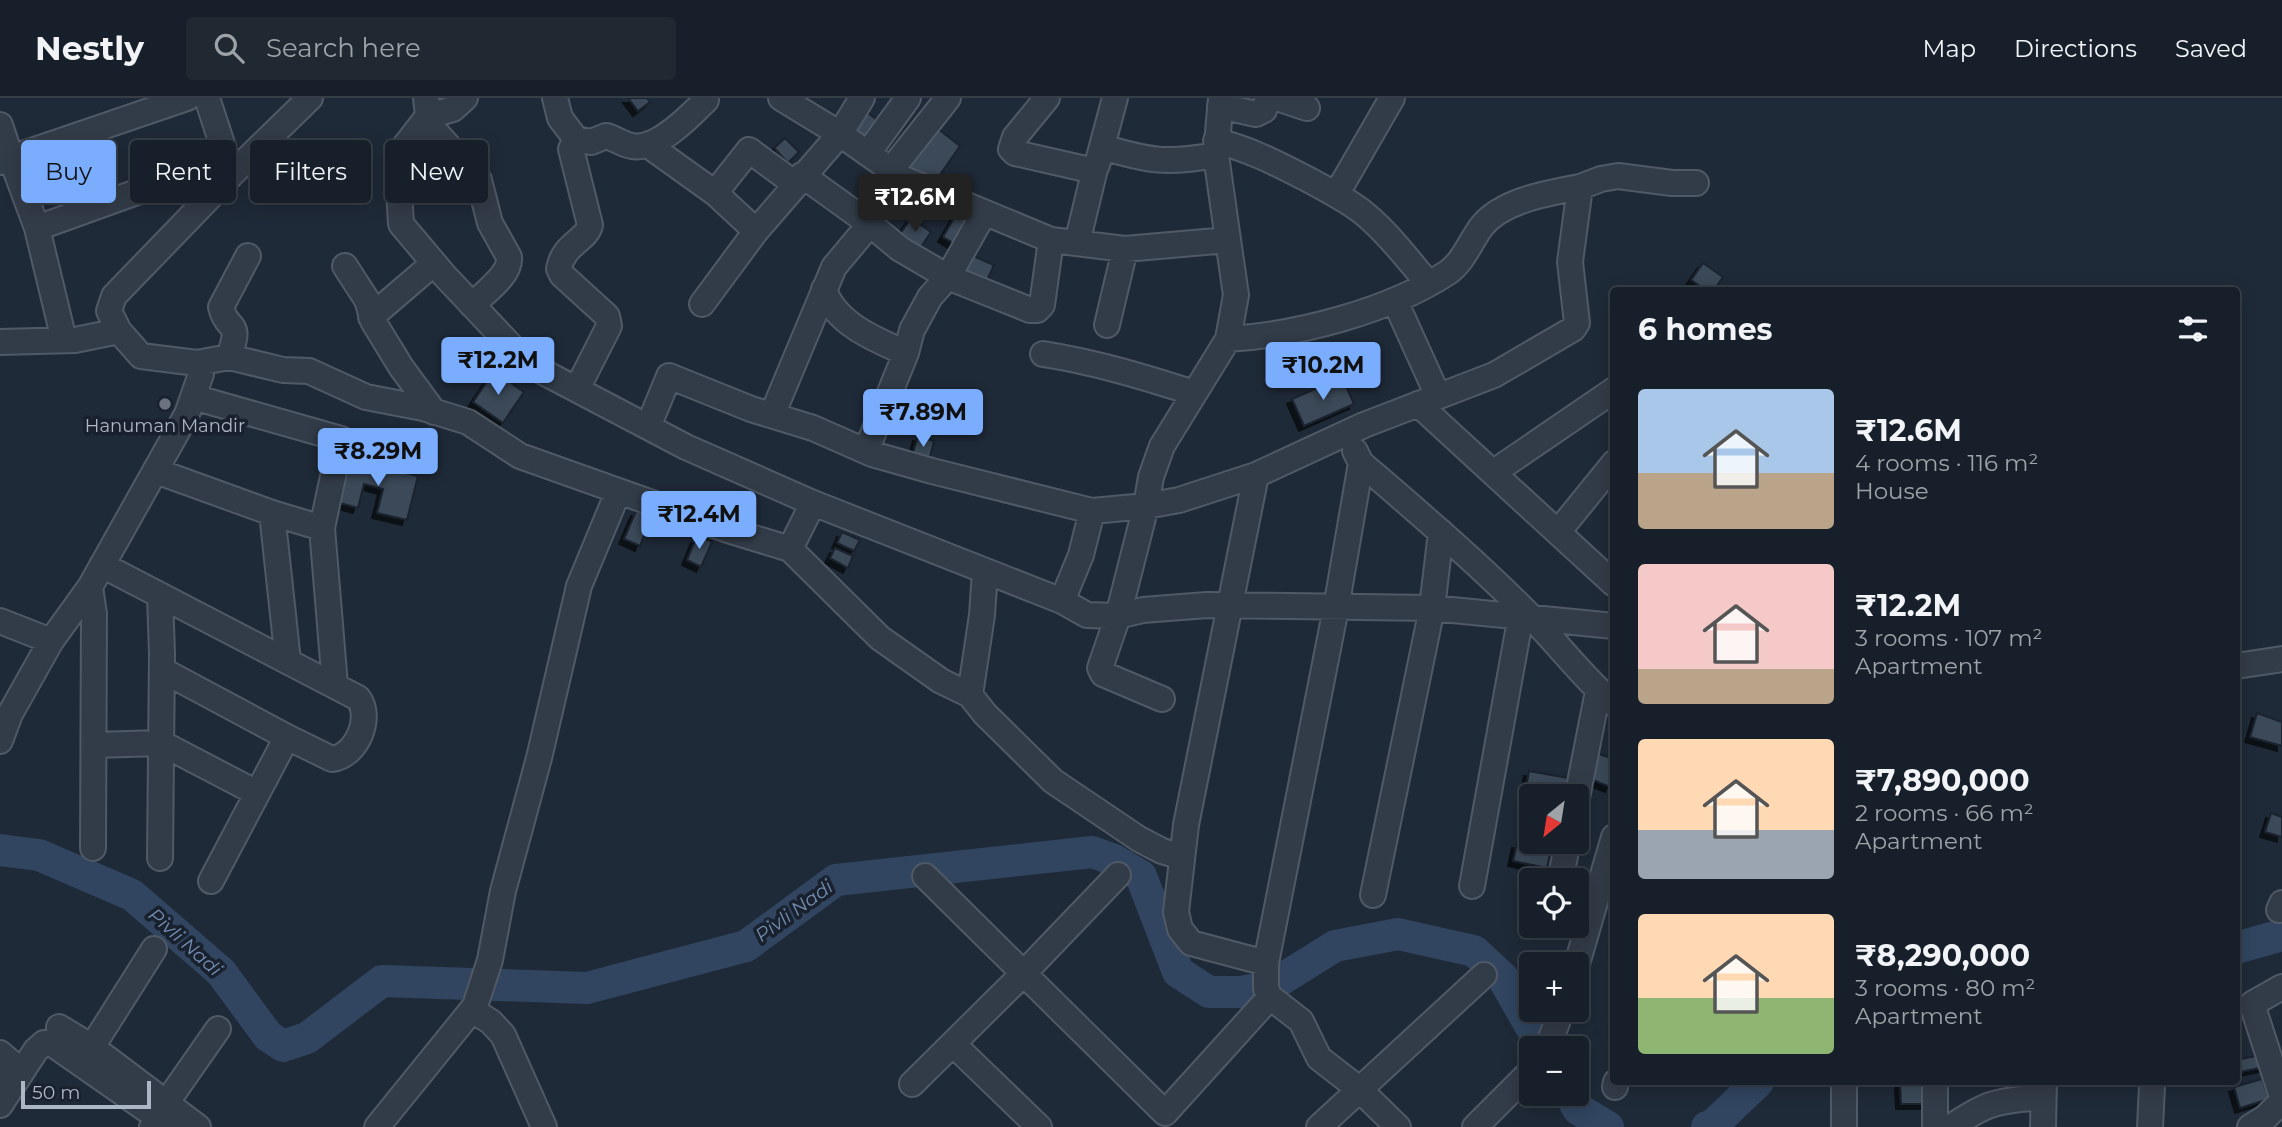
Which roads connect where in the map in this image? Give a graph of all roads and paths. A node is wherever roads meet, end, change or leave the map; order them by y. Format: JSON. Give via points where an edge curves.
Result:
{"nodes":[{"id":1,"x":187,"y":98,"type":"edge"},
{"id":2,"x":207,"y":98,"type":"edge"},
{"id":3,"x":310,"y":98,"type":"edge"},
{"id":4,"x":465,"y":98,"type":"edge"},
{"id":5,"x":555,"y":98,"type":"edge"},
{"id":6,"x":781,"y":98,"type":"edge"},
{"id":7,"x":862,"y":98,"type":"edge"},
{"id":8,"x":908,"y":98,"type":"edge"},
{"id":9,"x":948,"y":98,"type":"edge"},
{"id":10,"x":1046,"y":98,"type":"edge"},
{"id":11,"x":1115,"y":98,"type":"edge"},
{"id":12,"x":1274,"y":98,"type":"edge"},
{"id":13,"x":1392,"y":98,"type":"edge"},
{"id":14,"x":706,"y":100,"type":"dead end"},
{"id":15,"x":1220,"y":102,"type":"edge"},
{"id":16,"x":1307,"y":108,"type":"dead end"},
{"id":17,"x":426,"y":112,"type":"edge"},
{"id":18,"x":0,"y":125,"type":"edge"},
{"id":19,"x":839,"y":134,"type":"junction"},
{"id":20,"x":576,"y":139,"type":"junction"},
{"id":21,"x":648,"y":145,"type":"junction"},
{"id":22,"x":1216,"y":148,"type":"junction"},
{"id":23,"x":868,"y":153,"type":"junction"},
{"id":24,"x":1098,"y":158,"type":"junction"},
{"id":25,"x":6,"y":160,"type":"edge"},
{"id":26,"x":891,"y":170,"type":"junction"},
{"id":27,"x":799,"y":180,"type":"junction"},
{"id":28,"x":1696,"y":183,"type":"dead end"},
{"id":29,"x":1580,"y":187,"type":"junction"},
{"id":30,"x":715,"y":193,"type":"junction"},
{"id":31,"x":1336,"y":195,"type":"junction"},
{"id":32,"x":984,"y":213,"type":"junction"},
{"id":33,"x":870,"y":223,"type":"junction"},
{"id":34,"x":37,"y":228,"type":"junction"},
{"id":35,"x":756,"y":231,"type":"junction"},
{"id":36,"x":1051,"y":240,"type":"junction"},
{"id":37,"x":1228,"y":240,"type":"junction"},
{"id":38,"x":1077,"y":243,"type":"junction"},
{"id":39,"x":1125,"y":249,"type":"junction"},
{"id":40,"x":248,"y":257,"type":"dead end"},
{"id":41,"x":434,"y":263,"type":"junction"},
{"id":42,"x":345,"y":266,"type":"dead end"},
{"id":43,"x":948,"y":277,"type":"junction"},
{"id":44,"x":1428,"y":283,"type":"junction"},
{"id":45,"x":824,"y":289,"type":"junction"},
{"id":46,"x":1395,"y":301,"type":"junction"},
{"id":47,"x":702,"y":304,"type":"dead end"},
{"id":48,"x":472,"y":305,"type":"junction"},
{"id":49,"x":371,"y":317,"type":"junction"},
{"id":50,"x":1107,"y":325,"type":"dead end"},
{"id":51,"x":119,"y":331,"type":"junction"},
{"id":52,"x":1228,"y":339,"type":"junction"},
{"id":53,"x":64,"y":340,"type":"junction"},
{"id":54,"x":0,"y":342,"type":"edge"},
{"id":55,"x":906,"y":353,"type":"junction"},
{"id":56,"x":1043,"y":354,"type":"dead end"},
{"id":57,"x":229,"y":357,"type":"junction"},
{"id":58,"x":197,"y":363,"type":"junction"},
{"id":59,"x":577,"y":389,"type":"junction"},
{"id":60,"x":1194,"y":393,"type":"junction"},
{"id":61,"x":1610,"y":393,"type":"edge"},
{"id":62,"x":193,"y":397,"type":"junction"},
{"id":63,"x":1428,"y":400,"type":"junction"},
{"id":64,"x":434,"y":412,"type":"junction"},
{"id":65,"x":772,"y":415,"type":"junction"},
{"id":66,"x":648,"y":427,"type":"junction"},
{"id":67,"x":1347,"y":434,"type":"junction"},
{"id":68,"x":866,"y":450,"type":"junction"},
{"id":69,"x":1361,"y":463,"type":"junction"},
{"id":70,"x":1610,"y":468,"type":"edge"},
{"id":71,"x":156,"y":471,"type":"junction"},
{"id":72,"x":1494,"y":472,"type":"junction"},
{"id":73,"x":1256,"y":475,"type":"junction"},
{"id":74,"x":618,"y":492,"type":"junction"},
{"id":75,"x":813,"y":503,"type":"junction"},
{"id":76,"x":1146,"y":506,"type":"junction"},
{"id":77,"x":1092,"y":511,"type":"junction"},
{"id":78,"x":272,"y":513,"type":"junction"},
{"id":79,"x":322,"y":528,"type":"junction"},
{"id":80,"x":1558,"y":532,"type":"junction"},
{"id":81,"x":1441,"y":533,"type":"junction"},
{"id":82,"x":790,"y":549,"type":"junction"},
{"id":83,"x":102,"y":565,"type":"junction"},
{"id":84,"x":985,"y":571,"type":"junction"},
{"id":85,"x":1610,"y":580,"type":"edge"},
{"id":86,"x":90,"y":587,"type":"junction"},
{"id":87,"x":160,"y":595,"type":"junction"},
{"id":88,"x":1062,"y":601,"type":"junction"},
{"id":89,"x":1231,"y":607,"type":"junction"},
{"id":90,"x":1336,"y":608,"type":"junction"},
{"id":91,"x":1432,"y":608,"type":"junction"},
{"id":92,"x":1118,"y":616,"type":"junction"},
{"id":93,"x":1526,"y":616,"type":"junction"},
{"id":94,"x":0,"y":621,"type":"edge"},
{"id":95,"x":1610,"y":621,"type":"edge"},
{"id":96,"x":51,"y":642,"type":"junction"},
{"id":97,"x":2282,"y":659,"type":"edge"},
{"id":98,"x":288,"y":661,"type":"junction"},
{"id":99,"x":2240,"y":665,"type":"edge"},
{"id":100,"x":162,"y":670,"type":"junction"},
{"id":101,"x":335,"y":685,"type":"junction"},
{"id":102,"x":970,"y":695,"type":"junction"},
{"id":103,"x":1606,"y":697,"type":"edge"},
{"id":104,"x":1162,"y":699,"type":"dead end"},
{"id":105,"x":287,"y":737,"type":"junction"},
{"id":106,"x":0,"y":741,"type":"edge"},
{"id":107,"x":161,"y":743,"type":"junction"},
{"id":108,"x":93,"y":745,"type":"junction"},
{"id":109,"x":1581,"y":784,"type":"edge"},
{"id":110,"x":257,"y":793,"type":"junction"},
{"id":111,"x":93,"y":848,"type":"dead end"},
{"id":112,"x":1610,"y":851,"type":"edge"},
{"id":113,"x":1182,"y":857,"type":"junction"},
{"id":114,"x":160,"y":858,"type":"dead end"},
{"id":115,"x":1118,"y":875,"type":"dead end"},
{"id":116,"x":925,"y":876,"type":"dead end"},
{"id":117,"x":211,"y":881,"type":"dead end"},
{"id":118,"x":1472,"y":886,"type":"dead end"},
{"id":119,"x":1373,"y":895,"type":"dead end"},
{"id":120,"x":154,"y":949,"type":"dead end"},
{"id":121,"x":1580,"y":952,"type":"edge"},
{"id":122,"x":1024,"y":973,"type":"junction"},
{"id":123,"x":1483,"y":975,"type":"dead end"},
{"id":124,"x":1267,"y":980,"type":"junction"},
{"id":125,"x":2282,"y":987,"type":"edge"},
{"id":126,"x":473,"y":1008,"type":"junction"},
{"id":127,"x":59,"y":1027,"type":"dead end"},
{"id":128,"x":218,"y":1029,"type":"dead end"},
{"id":129,"x":953,"y":1044,"type":"junction"},
{"id":130,"x":92,"y":1047,"type":"junction"},
{"id":131,"x":0,"y":1053,"type":"edge"},
{"id":132,"x":1519,"y":1083,"type":"edge"},
{"id":133,"x":912,"y":1084,"type":"dead end"},
{"id":134,"x":1844,"y":1085,"type":"edge"},
{"id":135,"x":1935,"y":1085,"type":"edge"},
{"id":136,"x":2152,"y":1086,"type":"dead end"},
{"id":137,"x":1359,"y":1089,"type":"junction"},
{"id":138,"x":2044,"y":1089,"type":"edge"},
{"id":139,"x":0,"y":1090,"type":"edge"},
{"id":140,"x":2282,"y":1099,"type":"edge"},
{"id":141,"x":0,"y":1105,"type":"edge"},
{"id":142,"x":152,"y":1112,"type":"edge"},
{"id":143,"x":1160,"y":1120,"type":"edge"},
{"id":144,"x":168,"y":1127,"type":"edge"},
{"id":145,"x":198,"y":1127,"type":"edge"},
{"id":146,"x":377,"y":1127,"type":"edge"},
{"id":147,"x":544,"y":1127,"type":"edge"},
{"id":148,"x":1039,"y":1127,"type":"edge"},
{"id":149,"x":1319,"y":1127,"type":"edge"},
{"id":150,"x":1398,"y":1127,"type":"edge"},
{"id":151,"x":1475,"y":1127,"type":"edge"},
{"id":152,"x":1844,"y":1127,"type":"edge"},
{"id":153,"x":1935,"y":1127,"type":"edge"},
{"id":154,"x":1951,"y":1127,"type":"edge"},
{"id":155,"x":2043,"y":1127,"type":"edge"},
{"id":156,"x":2150,"y":1127,"type":"edge"},
{"id":157,"x":2250,"y":1127,"type":"edge"}],
"edges":[{"from":1,"to":25,"type":"street"},
{"from":2,"to":34,"type":"street","via":[[225,153],[223,161]]},
{"from":3,"to":51,"type":"street","via":[[114,296],[109,311]]},
{"from":4,"to":17,"type":"street","via":[[453,110]]},
{"from":5,"to":20,"type":"street","via":[[560,118]]},
{"from":6,"to":19,"type":"street"},
{"from":7,"to":19,"type":"street"},
{"from":8,"to":23,"type":"street"},
{"from":9,"to":26,"type":"street"},
{"from":10,"to":24,"type":"street","via":[[1015,137],[1015,153]]},
{"from":11,"to":24,"type":"street"},
{"from":12,"to":15,"type":"street","via":[[1256,114]]},
{"from":12,"to":16,"type":"street"},
{"from":13,"to":31,"type":"street"},
{"from":14,"to":21,"type":"street","via":[[678,128]]},
{"from":15,"to":22,"type":"street"},
{"from":17,"to":41,"type":"street","via":[[397,156],[401,224]]},
{"from":17,"to":48,"type":"street","via":[[479,180],[490,223],[509,257],[506,272]]},
{"from":18,"to":25,"type":"street"},
{"from":19,"to":23,"type":"street"},
{"from":19,"to":27,"type":"street"},
{"from":20,"to":21,"type":"street","via":[[591,142],[606,136],[630,146]]},
{"from":20,"to":59,"type":"street","via":[[571,149],[590,229],[569,247],[559,269],[607,316],[609,326]]},
{"from":21,"to":30,"type":"street"},
{"from":22,"to":24,"type":"street","via":[[1179,161]]},
{"from":22,"to":31,"type":"street","via":[[1239,146]]},
{"from":22,"to":37,"type":"street"},
{"from":23,"to":26,"type":"street"},
{"from":24,"to":38,"type":"street"},
{"from":25,"to":34,"type":"street"},
{"from":26,"to":32,"type":"street"},
{"from":27,"to":30,"type":"street","via":[[749,150]]},
{"from":27,"to":33,"type":"street"},
{"from":27,"to":35,"type":"street"},
{"from":28,"to":29,"type":"street","via":[[1618,176]]},
{"from":29,"to":44,"type":"street","via":[[1533,195],[1494,215],[1450,272]]},
{"from":29,"to":63,"type":"street","via":[[1570,262],[1577,323],[1573,329],[1494,375]]},
{"from":30,"to":35,"type":"street"},
{"from":31,"to":44,"type":"street","via":[[1384,231]]},
{"from":32,"to":36,"type":"street"},
{"from":32,"to":43,"type":"street"},
{"from":33,"to":43,"type":"street","via":[[900,249]]},
{"from":33,"to":45,"type":"street","via":[[835,267]]},
{"from":34,"to":53,"type":"street"},
{"from":35,"to":47,"type":"street"},
{"from":36,"to":38,"type":"street"},
{"from":36,"to":43,"type":"street","via":[[1042,305],[1037,310]]},
{"from":37,"to":39,"type":"street"},
{"from":37,"to":52,"type":"street","via":[[1236,295]]},
{"from":38,"to":39,"type":"street"},
{"from":39,"to":50,"type":"street"},
{"from":40,"to":57,"type":"street","via":[[221,307],[236,333]]},
{"from":41,"to":48,"type":"street"},
{"from":41,"to":49,"type":"street"},
{"from":42,"to":49,"type":"street","via":[[368,300]]},
{"from":43,"to":55,"type":"street","via":[[930,297],[912,330]]},
{"from":44,"to":46,"type":"street"},
{"from":45,"to":55,"type":"street","via":[[832,308],[844,318]]},
{"from":45,"to":65,"type":"street"},
{"from":46,"to":52,"type":"street","via":[[1331,321]]},
{"from":46,"to":63,"type":"street"},
{"from":48,"to":59,"type":"street","via":[[528,364]]},
{"from":49,"to":64,"type":"street"},
{"from":51,"to":53,"type":"street"},
{"from":51,"to":58,"type":"street","via":[[141,356]]},
{"from":52,"to":60,"type":"street"},
{"from":53,"to":54,"type":"street"},
{"from":55,"to":68,"type":"street"},
{"from":56,"to":60,"type":"street","via":[[1126,371]]},
{"from":57,"to":58,"type":"street"},
{"from":57,"to":64,"type":"street","via":[[282,370],[309,371],[366,397]]},
{"from":58,"to":62,"type":"street","via":[[201,374]]},
{"from":59,"to":66,"type":"street"},
{"from":60,"to":76,"type":"street","via":[[1162,446]]},
{"from":61,"to":72,"type":"street"},
{"from":62,"to":71,"type":"street"},
{"from":62,"to":79,"type":"street","via":[[341,439]]},
{"from":63,"to":67,"type":"street"},
{"from":63,"to":72,"type":"street"},
{"from":64,"to":74,"type":"street","via":[[468,422],[520,456]]},
{"from":65,"to":66,"type":"street","via":[[669,376]]},
{"from":65,"to":68,"type":"street"},
{"from":66,"to":75,"type":"street"},
{"from":67,"to":69,"type":"street"},
{"from":67,"to":73,"type":"street"},
{"from":68,"to":77,"type":"street"},
{"from":69,"to":81,"type":"street"},
{"from":69,"to":90,"type":"street"},
{"from":70,"to":80,"type":"street"},
{"from":71,"to":78,"type":"street"},
{"from":71,"to":83,"type":"street"},
{"from":72,"to":80,"type":"street"},
{"from":73,"to":76,"type":"street"},
{"from":73,"to":89,"type":"street"},
{"from":74,"to":82,"type":"street"},
{"from":74,"to":126,"type":"street","via":[[579,586],[490,960]]},
{"from":75,"to":82,"type":"street"},
{"from":75,"to":84,"type":"street"},
{"from":76,"to":77,"type":"street"},
{"from":76,"to":92,"type":"street"},
{"from":77,"to":88,"type":"street"},
{"from":78,"to":79,"type":"street"},
{"from":78,"to":98,"type":"street"},
{"from":79,"to":101,"type":"street"},
{"from":80,"to":85,"type":"street"},
{"from":81,"to":91,"type":"street"},
{"from":81,"to":93,"type":"street"},
{"from":82,"to":102,"type":"street","via":[[880,638],[941,681]]},
{"from":83,"to":86,"type":"street"},
{"from":83,"to":87,"type":"street"},
{"from":84,"to":88,"type":"street"},
{"from":84,"to":102,"type":"street"},
{"from":86,"to":96,"type":"street"},
{"from":86,"to":108,"type":"street"},
{"from":87,"to":98,"type":"street"},
{"from":87,"to":100,"type":"street"},
{"from":88,"to":92,"type":"street","via":[[1087,615]]},
{"from":89,"to":90,"type":"street"},
{"from":89,"to":92,"type":"street","via":[[1143,610]]},
{"from":89,"to":113,"type":"street"},
{"from":90,"to":91,"type":"street"},
{"from":90,"to":124,"type":"street"},
{"from":91,"to":93,"type":"street"},
{"from":91,"to":119,"type":"street"},
{"from":92,"to":104,"type":"street","via":[[1101,671]]},
{"from":93,"to":95,"type":"street"},
{"from":93,"to":103,"type":"street"},
{"from":93,"to":118,"type":"street"},
{"from":94,"to":96,"type":"street"},
{"from":96,"to":106,"type":"street"},
{"from":97,"to":99,"type":"street"},
{"from":98,"to":101,"type":"street"},
{"from":100,"to":105,"type":"street"},
{"from":100,"to":107,"type":"street"},
{"from":101,"to":105,"type":"street","via":[[358,698],[365,712],[352,749],[332,758]]},
{"from":102,"to":113,"type":"street","via":[[1053,781],[1139,839]]},
{"from":103,"to":109,"type":"street"},
{"from":105,"to":110,"type":"street"},
{"from":107,"to":108,"type":"street"},
{"from":107,"to":110,"type":"street"},
{"from":107,"to":114,"type":"street"},
{"from":108,"to":111,"type":"street"},
{"from":110,"to":117,"type":"street"},
{"from":112,"to":121,"type":"street"},
{"from":113,"to":124,"type":"street","via":[[1176,912],[1184,936]]},
{"from":115,"to":122,"type":"street"},
{"from":116,"to":122,"type":"street"},
{"from":120,"to":130,"type":"street"},
{"from":122,"to":129,"type":"street"},
{"from":122,"to":143,"type":"street"},
{"from":123,"to":137,"type":"street"},
{"from":124,"to":137,"type":"street","via":[[1301,1021],[1319,1058]]},
{"from":124,"to":143,"type":"street"},
{"from":125,"to":140,"type":"street","via":[[2252,1004]]},
{"from":126,"to":146,"type":"street"},
{"from":126,"to":147,"type":"street","via":[[503,1035]]},
{"from":127,"to":130,"type":"street"},
{"from":128,"to":142,"type":"street"},
{"from":129,"to":133,"type":"street"},
{"from":129,"to":148,"type":"street"},
{"from":130,"to":142,"type":"street"},
{"from":131,"to":139,"type":"street","via":[[15,1066]]},
{"from":132,"to":151,"type":"street"},
{"from":134,"to":152,"type":"street"},
{"from":135,"to":153,"type":"street"},
{"from":136,"to":156,"type":"street"},
{"from":137,"to":149,"type":"street"},
{"from":137,"to":150,"type":"street"},
{"from":138,"to":154,"type":"street","via":[[1982,1106]]},
{"from":138,"to":155,"type":"street"},
{"from":140,"to":157,"type":"street"},
{"from":141,"to":142,"type":"street","via":[[36,1050],[51,1043]]},
{"from":142,"to":144,"type":"street","via":[[158,1123]]},
{"from":142,"to":145,"type":"street"}]}
